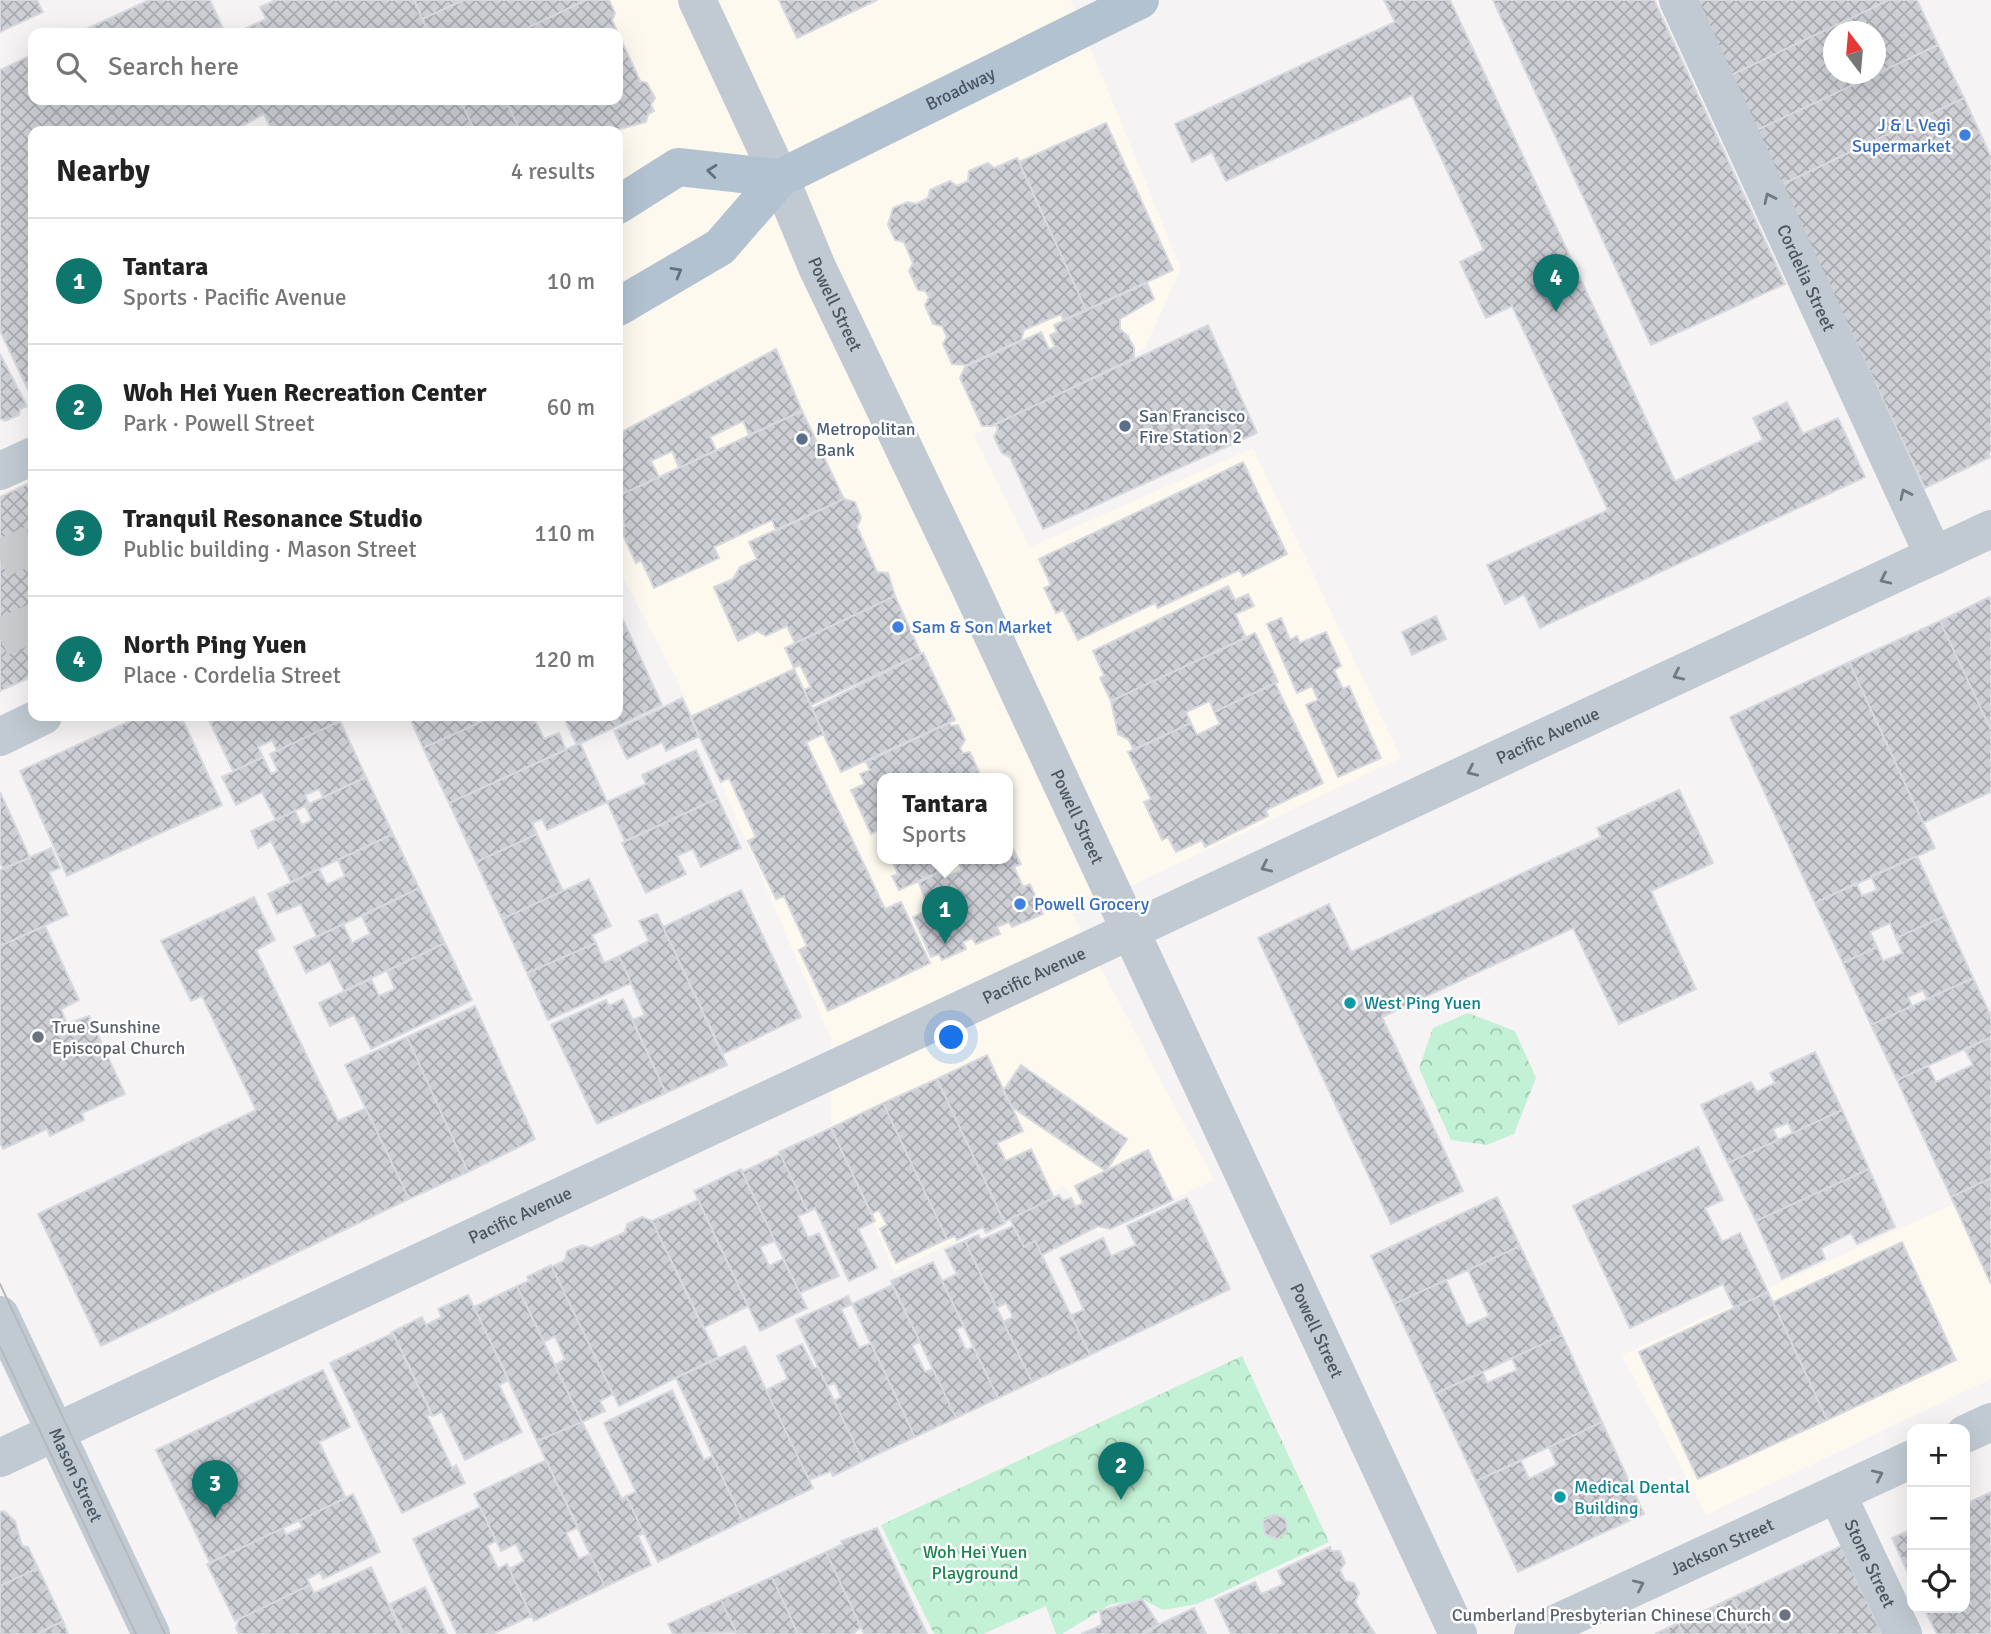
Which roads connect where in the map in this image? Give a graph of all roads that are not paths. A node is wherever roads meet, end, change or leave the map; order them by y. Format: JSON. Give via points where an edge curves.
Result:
{"nodes":[{"id":1,"x":696,"y":0,"type":"edge"},
{"id":2,"x":1140,"y":0,"type":"edge"},
{"id":3,"x":1678,"y":0,"type":"edge"},
{"id":4,"x":780,"y":178,"type":"junction"},
{"id":5,"x":623,"y":202,"type":"edge"},
{"id":6,"x":623,"y":304,"type":"edge"},
{"id":7,"x":28,"y":458,"type":"edge"},
{"id":8,"x":0,"y":471,"type":"edge"},
{"id":9,"x":1991,"y":529,"type":"edge"},
{"id":10,"x":1934,"y":556,"type":"junction"},
{"id":11,"x":33,"y":721,"type":"edge"},
{"id":12,"x":0,"y":737,"type":"edge"},
{"id":13,"x":1130,"y":930,"type":"junction"},
{"id":14,"x":0,"y":1315,"type":"edge"},
{"id":15,"x":1991,"y":1422,"type":"edge"},
{"id":16,"x":55,"y":1432,"type":"junction"},
{"id":17,"x":1970,"y":1432,"type":"edge"},
{"id":18,"x":0,"y":1458,"type":"edge"},
{"id":19,"x":1907,"y":1461,"type":"edge"},
{"id":20,"x":1837,"y":1494,"type":"junction"},
{"id":21,"x":151,"y":1634,"type":"edge"},
{"id":22,"x":1458,"y":1634,"type":"edge"},
{"id":23,"x":1533,"y":1634,"type":"edge"},
{"id":24,"x":1903,"y":1634,"type":"edge"}],
"edges":[{"from":1,"to":4,"type":"street","name":"Powell Street"},
{"from":2,"to":4,"type":"main road","name":"Broadway"},
{"from":10,"to":3,"type":"street","name":"Cordelia Street","one_way":true},
{"from":4,"to":5,"type":"main road","one_way":true,"via":[[678,167]]},
{"from":6,"to":4,"type":"main road","name":"Broadway","one_way":true,"via":[[720,247]]},
{"from":4,"to":13,"type":"street","name":"Powell Street","via":[[817,267]]},
{"from":7,"to":8,"type":"street"},
{"from":9,"to":10,"type":"street","name":"Pacific Avenue"},
{"from":10,"to":13,"type":"street","name":"Pacific Avenue","one_way":true},
{"from":11,"to":12,"type":"street"},
{"from":13,"to":16,"type":"street","name":"Pacific Avenue"},
{"from":13,"to":22,"type":"street","name":"Powell Street"},
{"from":14,"to":16,"type":"street","name":"Mason Street"},
{"from":15,"to":17,"type":"street"},
{"from":16,"to":18,"type":"street","name":"Pacific Avenue"},
{"from":16,"to":21,"type":"street","name":"Mason Street"},
{"from":20,"to":19,"type":"street","name":"Jackson Street","one_way":true},
{"from":23,"to":20,"type":"street","name":"Jackson Street","one_way":true},
{"from":20,"to":24,"type":"street","name":"Stone Street"}]}
